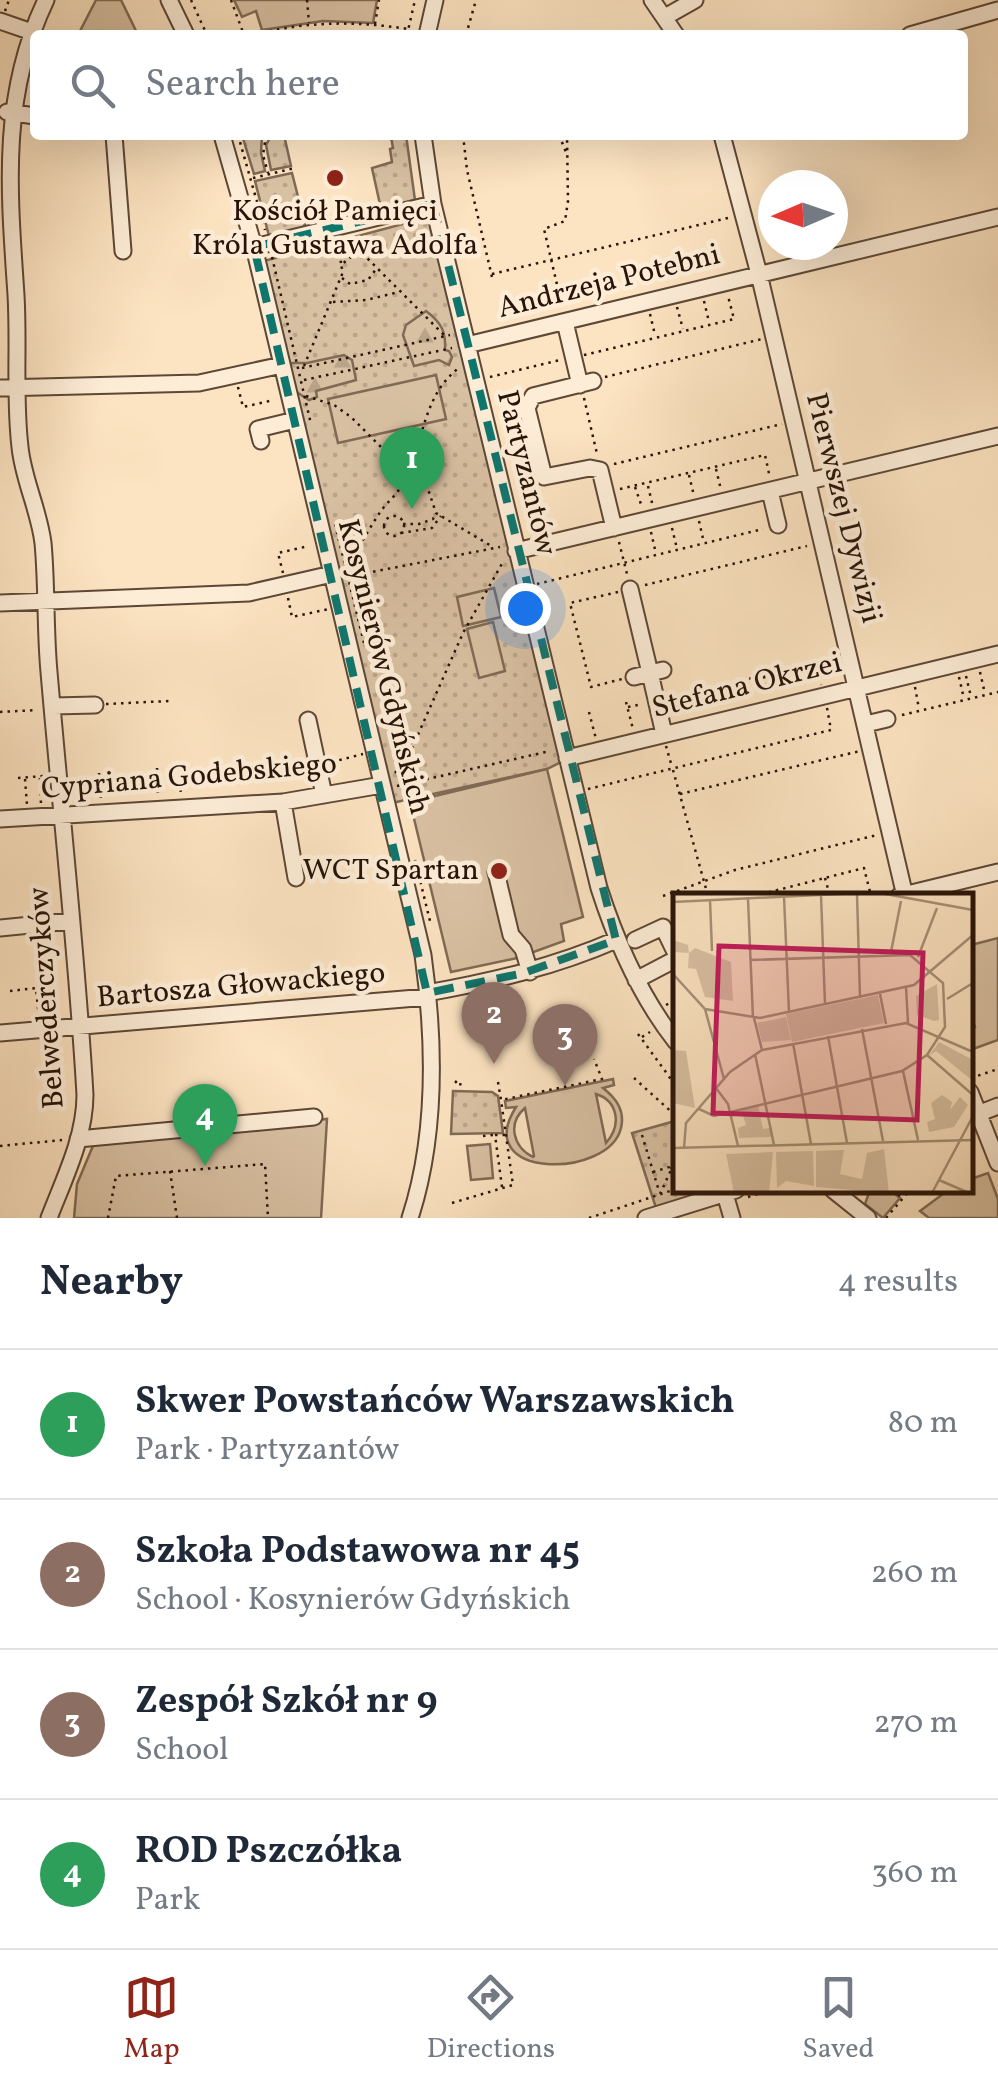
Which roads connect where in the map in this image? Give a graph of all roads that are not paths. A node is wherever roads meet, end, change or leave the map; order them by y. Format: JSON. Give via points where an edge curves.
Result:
{"nodes":[{"id":1,"x":46,"y":0,"type":"edge"},
{"id":2,"x":170,"y":0,"type":"edge"},
{"id":3,"x":435,"y":0,"type":"edge"},
{"id":4,"x":652,"y":0,"type":"edge"},
{"id":5,"x":695,"y":0,"type":"edge"},
{"id":6,"x":998,"y":10,"type":"edge"},
{"id":7,"x":665,"y":18,"type":"junction"},
{"id":8,"x":0,"y":21,"type":"edge"},
{"id":9,"x":31,"y":30,"type":"edge"},
{"id":10,"x":184,"y":30,"type":"edge"},
{"id":11,"x":428,"y":30,"type":"edge"},
{"id":12,"x":673,"y":30,"type":"edge"},
{"id":13,"x":928,"y":30,"type":"edge"},
{"id":14,"x":30,"y":31,"type":"joint"},
{"id":15,"x":7,"y":112,"type":"junction"},
{"id":16,"x":30,"y":115,"type":"edge"},
{"id":17,"x":114,"y":140,"type":"edge"},
{"id":18,"x":223,"y":140,"type":"edge"},
{"id":19,"x":423,"y":140,"type":"edge"},
{"id":20,"x":723,"y":140,"type":"edge"},
{"id":21,"x":3,"y":191,"type":"edge"},
{"id":22,"x":433,"y":204,"type":"junction"},
{"id":23,"x":998,"y":218,"type":"edge"},
{"id":24,"x":254,"y":247,"type":"junction"},
{"id":25,"x":123,"y":251,"type":"dead end"},
{"id":26,"x":759,"y":274,"type":"junction"},
{"id":27,"x":565,"y":322,"type":"junction"},
{"id":28,"x":461,"y":346,"type":"junction"},
{"id":29,"x":283,"y":368,"type":"junction"},
{"id":30,"x":0,"y":388,"type":"edge"},
{"id":31,"x":18,"y":388,"type":"junction"},
{"id":32,"x":295,"y":420,"type":"junction"},
{"id":33,"x":998,"y":436,"type":"edge"},
{"id":34,"x":261,"y":441,"type":"dead end"},
{"id":35,"x":807,"y":482,"type":"junction"},
{"id":36,"x":771,"y":488,"type":"junction"},
{"id":37,"x":778,"y":525,"type":"road end"},
{"id":38,"x":615,"y":531,"type":"junction"},
{"id":39,"x":510,"y":555,"type":"junction"},
{"id":40,"x":342,"y":572,"type":"junction"},
{"id":41,"x":630,"y":589,"type":"road end"},
{"id":42,"x":45,"y":600,"type":"junction"},
{"id":43,"x":0,"y":602,"type":"edge"},
{"id":44,"x":998,"y":654,"type":"edge"},
{"id":45,"x":858,"y":688,"type":"junction"},
{"id":46,"x":95,"y":704,"type":"road end"},
{"id":47,"x":54,"y":707,"type":"junction"},
{"id":48,"x":887,"y":719,"type":"road end"},
{"id":49,"x":308,"y":720,"type":"dead end"},
{"id":50,"x":866,"y":724,"type":"junction"},
{"id":51,"x":665,"y":737,"type":"junction"},
{"id":52,"x":559,"y":754,"type":"junction"},
{"id":53,"x":391,"y":782,"type":"junction"},
{"id":54,"x":324,"y":795,"type":"junction"},
{"id":55,"x":283,"y":802,"type":"junction"},
{"id":56,"x":62,"y":816,"type":"junction"},
{"id":57,"x":0,"y":820,"type":"edge"},
{"id":58,"x":496,"y":872,"type":"dead end"},
{"id":59,"x":998,"y":872,"type":"edge"},
{"id":60,"x":296,"y":878,"type":"dead end"},
{"id":61,"x":903,"y":893,"type":"edge"},
{"id":62,"x":911,"y":893,"type":"edge"},
{"id":63,"x":72,"y":921,"type":"junction"},
{"id":64,"x":669,"y":925,"type":"edge"},
{"id":65,"x":0,"y":928,"type":"edge"},
{"id":66,"x":616,"y":940,"type":"junction"},
{"id":67,"x":635,"y":940,"type":"dead end"},
{"id":68,"x":673,"y":959,"type":"edge"},
{"id":69,"x":530,"y":972,"type":"junction"},
{"id":70,"x":636,"y":980,"type":"junction"},
{"id":71,"x":427,"y":995,"type":"junction"},
{"id":72,"x":80,"y":1027,"type":"junction"},
{"id":73,"x":0,"y":1033,"type":"edge"},
{"id":74,"x":673,"y":1037,"type":"edge"},
{"id":75,"x":998,"y":1106,"type":"edge"},
{"id":76,"x":975,"y":1115,"type":"edge"},
{"id":77,"x":314,"y":1117,"type":"dead end"},
{"id":78,"x":78,"y":1139,"type":"junction"},
{"id":79,"x":998,"y":1163,"type":"edge"},
{"id":80,"x":727,"y":1193,"type":"edge"},
{"id":81,"x":730,"y":1193,"type":"edge"},
{"id":82,"x":855,"y":1197,"type":"edge"},
{"id":83,"x":49,"y":1218,"type":"edge"},
{"id":84,"x":410,"y":1218,"type":"edge"},
{"id":85,"x":646,"y":1218,"type":"edge"},
{"id":86,"x":732,"y":1218,"type":"edge"},
{"id":87,"x":868,"y":1218,"type":"edge"}],
"edges":[{"from":1,"to":9,"type":"street","name":"Belwederczyków"},
{"from":2,"to":10,"type":"street"},
{"from":3,"to":11,"type":"street"},
{"from":4,"to":7,"type":"street"},
{"from":5,"to":7,"type":"street"},
{"from":6,"to":13,"type":"street"},
{"from":7,"to":12,"type":"street"},
{"from":8,"to":14,"type":"street"},
{"from":14,"to":15,"type":"street","name":"Belwederczyków"},
{"from":15,"to":16,"type":"street"},
{"from":15,"to":21,"type":"street","name":"Belwederczyków"},
{"from":17,"to":25,"type":"street"},
{"from":18,"to":24,"type":"street","name":"Kosynierów Gdyńskich"},
{"from":19,"to":22,"type":"street","name":"Partyzantów"},
{"from":20,"to":26,"type":"street","name":"Pierwszej Dywizji"},
{"from":21,"to":31,"type":"street","name":"Belwederczyków","via":[[16,293]]},
{"from":22,"to":24,"type":"street","via":[[336,236]]},
{"from":22,"to":28,"type":"street","name":"Partyzantów"},
{"from":23,"to":26,"type":"street","name":"Andrzeja Potebni"},
{"from":24,"to":29,"type":"street","name":"Kosynierów Gdyńskich"},
{"from":26,"to":27,"type":"street","name":"Andrzeja Potebni"},
{"from":26,"to":35,"type":"street","name":"Pierwszej Dywizji"},
{"from":27,"to":28,"type":"street","name":"Andrzeja Potebni"},
{"from":27,"to":38,"type":"street","via":[[584,383],[533,396],[526,408],[530,427],[544,477],[599,469]]},
{"from":28,"to":39,"type":"street","name":"Partyzantów"},
{"from":29,"to":31,"type":"street","via":[[199,383]]},
{"from":29,"to":32,"type":"street","name":"Kosynierów Gdyńskich"},
{"from":30,"to":31,"type":"street"},
{"from":31,"to":42,"type":"street","name":"Belwederczyków","via":[[20,444],[42,539]]},
{"from":32,"to":34,"type":"street","via":[[258,429]]},
{"from":32,"to":40,"type":"street","name":"Kosynierów Gdyńskich"},
{"from":33,"to":35,"type":"street"},
{"from":35,"to":36,"type":"street"},
{"from":35,"to":45,"type":"street","name":"Pierwszej Dywizji"},
{"from":36,"to":37,"type":"street"},
{"from":36,"to":38,"type":"street"},
{"from":38,"to":39,"type":"street"},
{"from":39,"to":52,"type":"street","name":"Partyzantów"},
{"from":40,"to":42,"type":"street","via":[[249,593]]},
{"from":40,"to":53,"type":"street","name":"Kosynierów Gdyńskich"},
{"from":41,"to":51,"type":"street"},
{"from":42,"to":43,"type":"street"},
{"from":42,"to":47,"type":"street","name":"Belwederczyków"},
{"from":44,"to":45,"type":"street","name":"Stefana Okrzei"},
{"from":45,"to":50,"type":"street","name":"Pierwszej Dywizji"},
{"from":45,"to":51,"type":"street","name":"Stefana Okrzei"},
{"from":46,"to":47,"type":"street"},
{"from":47,"to":56,"type":"street","name":"Belwederczyków"},
{"from":48,"to":50,"type":"street"},
{"from":49,"to":54,"type":"street"},
{"from":50,"to":61,"type":"street","name":"Pierwszej Dywizji"},
{"from":51,"to":52,"type":"street","name":"Stefana Okrzei"},
{"from":52,"to":66,"type":"street","name":"Partyzantów"},
{"from":53,"to":54,"type":"street","name":"Cypriana Godebskiego"},
{"from":53,"to":71,"type":"street","name":"Kosynierów Gdyńskich"},
{"from":54,"to":55,"type":"street","name":"Cypriana Godebskiego"},
{"from":55,"to":56,"type":"street","name":"Cypriana Godebskiego"},
{"from":55,"to":60,"type":"street"},
{"from":56,"to":57,"type":"street","name":"Cypriana Godebskiego"},
{"from":56,"to":63,"type":"street","name":"Belwederczyków"},
{"from":58,"to":69,"type":"street","via":[[512,935]]},
{"from":59,"to":62,"type":"street"},
{"from":63,"to":65,"type":"street"},
{"from":63,"to":72,"type":"street","name":"Belwederczyków"},
{"from":64,"to":67,"type":"street"},
{"from":66,"to":69,"type":"street","name":"Bartosza Głowackiego"},
{"from":66,"to":70,"type":"street","name":"Partyzantów"},
{"from":68,"to":70,"type":"street"},
{"from":69,"to":71,"type":"street","name":"Bartosza Głowackiego"},
{"from":70,"to":74,"type":"street","name":"Partyzantów"},
{"from":71,"to":72,"type":"street","name":"Bartosza Głowackiego"},
{"from":71,"to":84,"type":"street","name":"Kosynierów Gdyńskich","via":[[428,1123]]},
{"from":72,"to":73,"type":"street","name":"Bartosza Głowackiego"},
{"from":72,"to":78,"type":"street","name":"Belwederczyków","via":[[85,1112]]},
{"from":75,"to":76,"type":"street"},
{"from":76,"to":79,"type":"street"},
{"from":77,"to":78,"type":"street"},
{"from":78,"to":83,"type":"street","name":"Belwederczyków"},
{"from":80,"to":85,"type":"street"},
{"from":81,"to":86,"type":"street"},
{"from":82,"to":87,"type":"street"}]}
